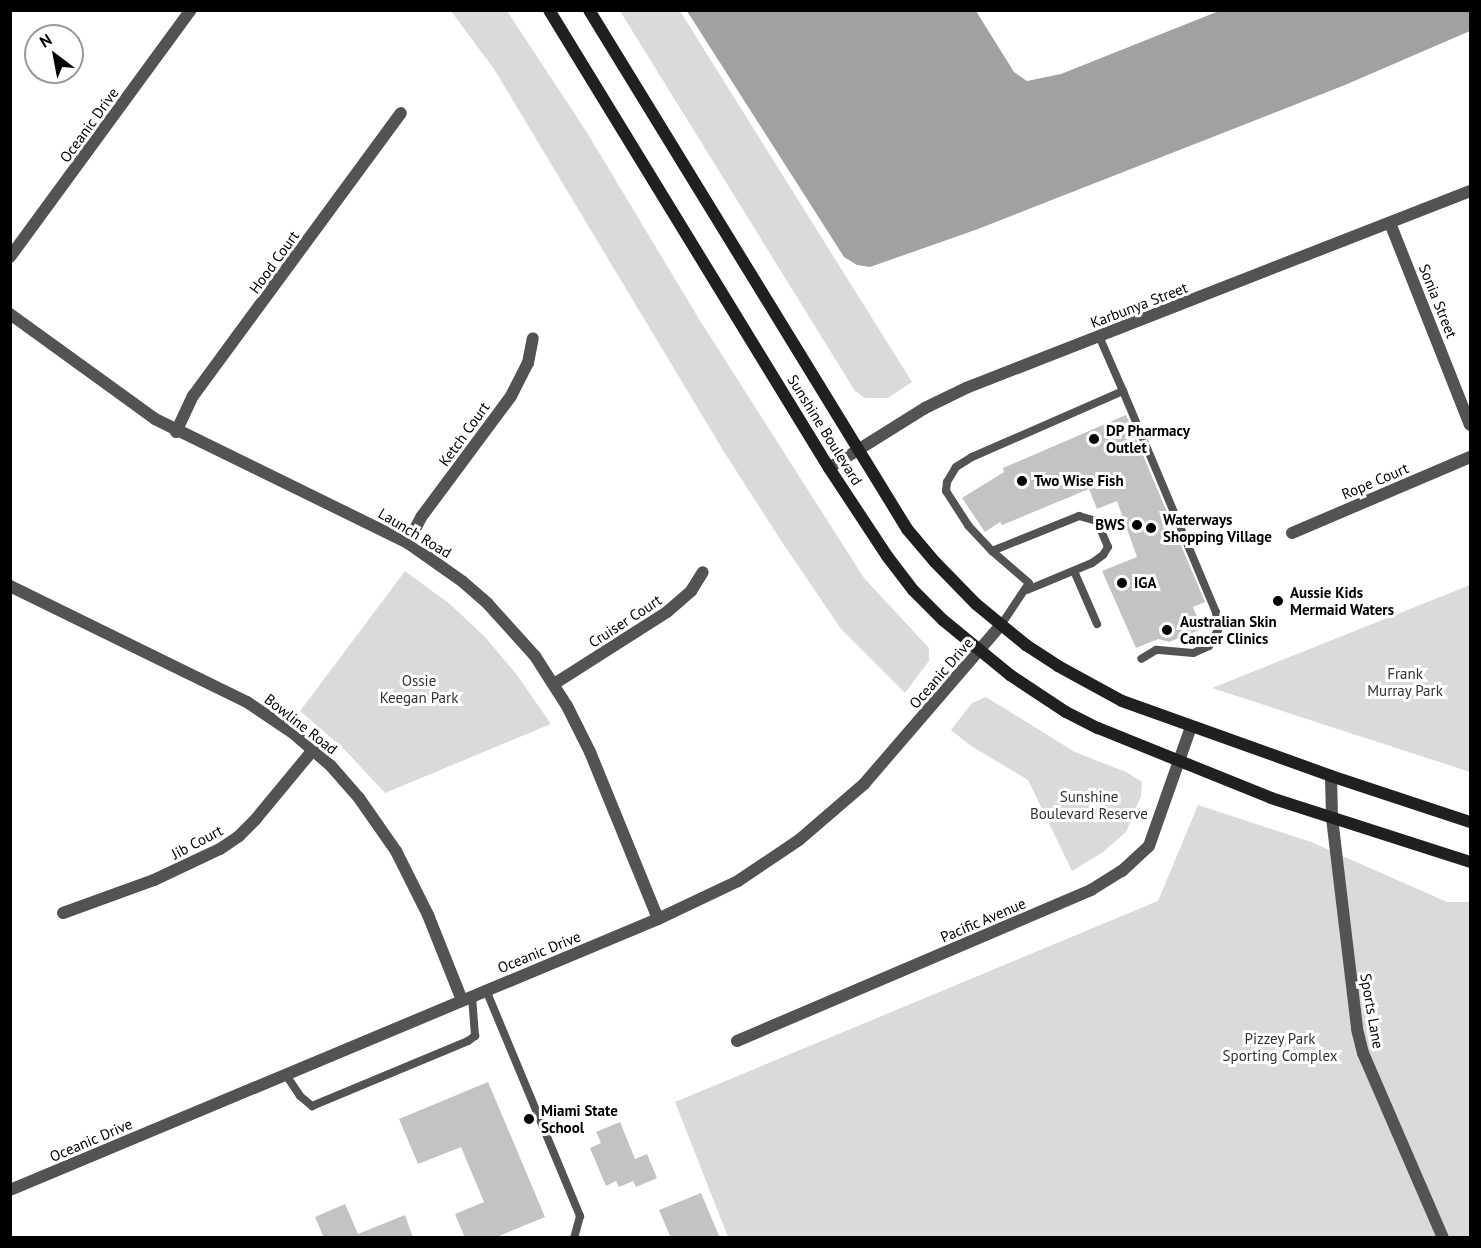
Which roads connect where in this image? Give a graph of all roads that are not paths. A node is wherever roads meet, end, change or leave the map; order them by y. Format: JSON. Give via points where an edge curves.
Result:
{"nodes":[{"id":1,"x":191,"y":10,"type":"edge"},
{"id":2,"x":549,"y":10,"type":"edge"},
{"id":3,"x":589,"y":10,"type":"edge"},
{"id":4,"x":401,"y":113,"type":"dead end"},
{"id":5,"x":1470,"y":191,"type":"edge"},
{"id":6,"x":1390,"y":223,"type":"junction"},
{"id":7,"x":10,"y":256,"type":"edge"},
{"id":8,"x":10,"y":314,"type":"edge"},
{"id":9,"x":1099,"y":336,"type":"junction"},
{"id":10,"x":533,"y":338,"type":"dead end"},
{"id":11,"x":1123,"y":391,"type":"junction"},
{"id":12,"x":1470,"y":425,"type":"edge"},
{"id":13,"x":176,"y":432,"type":"junction"},
{"id":14,"x":857,"y":449,"type":"junction"},
{"id":15,"x":1470,"y":457,"type":"edge"},
{"id":16,"x":829,"y":468,"type":"junction"},
{"id":17,"x":1292,"y":533,"type":"dead end"},
{"id":18,"x":408,"y":543,"type":"junction"},
{"id":19,"x":992,"y":551,"type":"junction"},
{"id":20,"x":1074,"y":571,"type":"junction"},
{"id":21,"x":703,"y":572,"type":"dead end"},
{"id":22,"x":1028,"y":586,"type":"junction"},
{"id":23,"x":12,"y":592,"type":"edge"},
{"id":24,"x":1097,"y":624,"type":"dead end"},
{"id":25,"x":1001,"y":625,"type":"junction"},
{"id":26,"x":979,"y":651,"type":"junction"},
{"id":27,"x":1141,"y":659,"type":"dead end"},
{"id":28,"x":554,"y":684,"type":"junction"},
{"id":29,"x":1191,"y":727,"type":"junction"},
{"id":30,"x":313,"y":750,"type":"junction"},
{"id":31,"x":1179,"y":762,"type":"junction"},
{"id":32,"x":1331,"y":776,"type":"junction"},
{"id":33,"x":1332,"y":818,"type":"junction"},
{"id":34,"x":1470,"y":822,"type":"edge"},
{"id":35,"x":1470,"y":862,"type":"edge"},
{"id":36,"x":63,"y":913,"type":"dead end"},
{"id":37,"x":658,"y":919,"type":"junction"},
{"id":38,"x":486,"y":990,"type":"junction"},
{"id":39,"x":467,"y":998,"type":"junction"},
{"id":40,"x":736,"y":1041,"type":"dead end"},
{"id":41,"x":286,"y":1074,"type":"junction"},
{"id":42,"x":10,"y":1190,"type":"edge"},
{"id":43,"x":574,"y":1238,"type":"edge"},
{"id":44,"x":1443,"y":1238,"type":"edge"}],
"edges":[{"from":1,"to":7,"type":"street","name":"Oceanic Drive"},
{"from":2,"to":16,"type":"main road","name":"Sunshine Boulevard"},
{"from":3,"to":14,"type":"main road","name":"Sunshine Boulevard"},
{"from":4,"to":13,"type":"street","name":"Hood Court","via":[[193,396]]},
{"from":5,"to":6,"type":"street","name":"Karbunya Street"},
{"from":6,"to":9,"type":"street","name":"Karbunya Street"},
{"from":6,"to":12,"type":"street","name":"Sonia Street"},
{"from":8,"to":13,"type":"street","name":"Launch Road"},
{"from":9,"to":11,"type":"lane"},
{"from":9,"to":14,"type":"street","name":"Karbunya Street","via":[[966,388]]},
{"from":10,"to":18,"type":"street","name":"Ketch Court","via":[[528,363],[516,387],[422,516]]},
{"from":11,"to":19,"type":"lane","via":[[972,457],[951,472],[946,491],[968,525]]},
{"from":11,"to":27,"type":"lane","via":[[1216,612],[1218,630],[1209,646],[1193,652],[1156,650]]},
{"from":13,"to":18,"type":"street","name":"Launch Road"},
{"from":14,"to":16,"type":"street","name":"Karbunya Street"},
{"from":14,"to":25,"type":"main road","name":"Sunshine Boulevard","via":[[934,562]]},
{"from":15,"to":17,"type":"street","name":"Rope Court"},
{"from":16,"to":26,"type":"main road","name":"Sunshine Boulevard","via":[[913,590]]},
{"from":18,"to":28,"type":"street","name":"Launch Road","via":[[488,604],[514,630]]},
{"from":19,"to":20,"type":"lane","via":[[1079,516],[1088,517],[1097,521],[1108,547],[1092,563]]},
{"from":19,"to":22,"type":"lane"},
{"from":20,"to":22,"type":"lane"},
{"from":20,"to":24,"type":"lane"},
{"from":21,"to":28,"type":"street","name":"Cruiser Court","via":[[674,607]]},
{"from":22,"to":25,"type":"lane"},
{"from":23,"to":30,"type":"street","name":"Bowline Road","via":[[224,689],[274,719]]},
{"from":25,"to":26,"type":"street","name":"Oceanic Drive"},
{"from":25,"to":29,"type":"main road","name":"Sunshine Boulevard","via":[[1034,651],[1089,684]]},
{"from":26,"to":31,"type":"main road","name":"Sunshine Boulevard","via":[[1066,712]]},
{"from":26,"to":37,"type":"street","name":"Oceanic Drive","via":[[887,761],[832,813],[746,876]]},
{"from":28,"to":37,"type":"street","name":"Launch Road","via":[[590,752]]},
{"from":29,"to":31,"type":"street","name":"Pacific Avenue"},
{"from":29,"to":32,"type":"main road"},
{"from":30,"to":36,"type":"street","name":"Jib Court","via":[[255,820],[220,849],[154,880]]},
{"from":30,"to":39,"type":"street","name":"Bowline Road","via":[[359,798],[396,851]]},
{"from":31,"to":33,"type":"main road"},
{"from":31,"to":40,"type":"street","name":"Pacific Avenue","via":[[1149,846],[1122,871],[1091,890]]},
{"from":32,"to":33,"type":"street","name":"Sports Lane"},
{"from":32,"to":34,"type":"main road"},
{"from":33,"to":35,"type":"main road"},
{"from":33,"to":44,"type":"street","name":"Sports Lane","via":[[1354,1002],[1364,1053]]},
{"from":37,"to":38,"type":"street","name":"Oceanic Drive"},
{"from":38,"to":39,"type":"street","name":"Oceanic Drive"},
{"from":38,"to":43,"type":"lane","via":[[580,1216]]},
{"from":39,"to":41,"type":"street","name":"Oceanic Drive"},
{"from":39,"to":41,"type":"lane","via":[[475,1036],[468,1041],[312,1106],[300,1096]]},
{"from":41,"to":42,"type":"street","name":"Oceanic Drive"}]}
